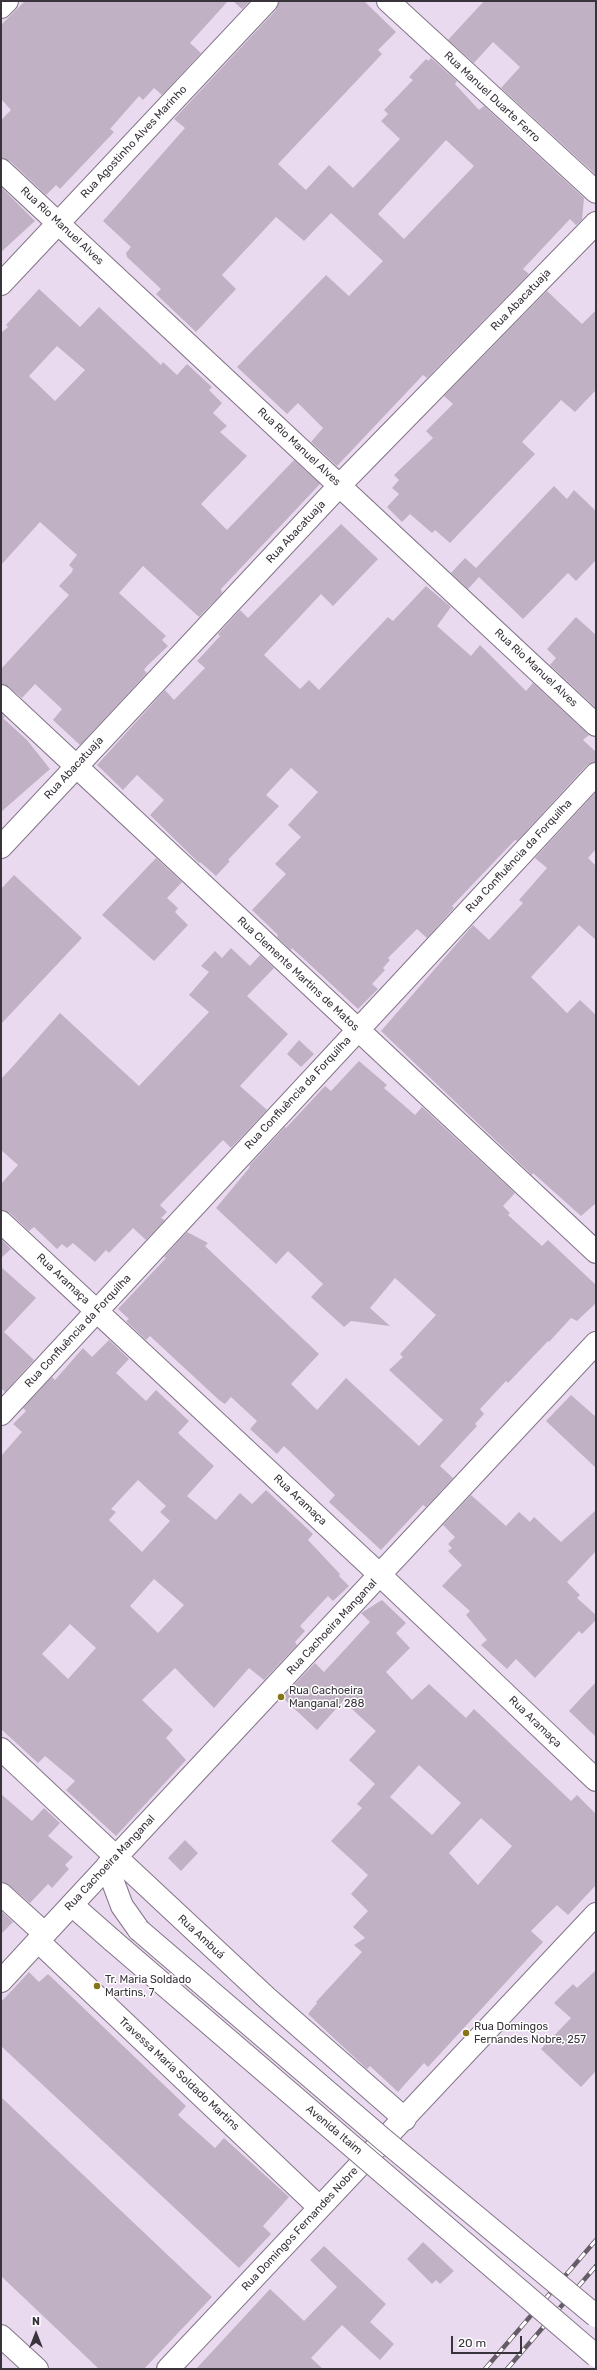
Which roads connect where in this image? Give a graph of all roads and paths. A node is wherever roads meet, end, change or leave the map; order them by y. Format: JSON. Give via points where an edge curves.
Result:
{"nodes":[{"id":1,"x":7,"y":1,"type":"edge"},
{"id":2,"x":267,"y":1,"type":"edge"},
{"id":3,"x":388,"y":1,"type":"edge"},
{"id":4,"x":1,"y":7,"type":"edge"},
{"id":5,"x":1,"y":170,"type":"edge"},
{"id":6,"x":596,"y":192,"type":"edge"},
{"id":7,"x":59,"y":223,"type":"junction"},
{"id":8,"x":596,"y":223,"type":"edge"},
{"id":9,"x":1,"y":284,"type":"edge"},
{"id":10,"x":340,"y":485,"type":"junction"},
{"id":11,"x":1,"y":696,"type":"edge"},
{"id":12,"x":596,"y":725,"type":"edge"},
{"id":13,"x":75,"y":766,"type":"junction"},
{"id":14,"x":596,"y":774,"type":"edge"},
{"id":15,"x":1,"y":847,"type":"edge"},
{"id":16,"x":358,"y":1029,"type":"junction"},
{"id":17,"x":1,"y":1222,"type":"edge"},
{"id":18,"x":596,"y":1252,"type":"edge"},
{"id":19,"x":97,"y":1310,"type":"junction"},
{"id":20,"x":596,"y":1343,"type":"edge"},
{"id":21,"x":1,"y":1414,"type":"edge"},
{"id":22,"x":380,"y":1575,"type":"junction"},
{"id":23,"x":1,"y":1750,"type":"edge"},
{"id":24,"x":596,"y":1780,"type":"edge"},
{"id":25,"x":111,"y":1862,"type":"junction"},
{"id":26,"x":1,"y":1894,"type":"edge"},
{"id":27,"x":72,"y":1905,"type":"junction"},
{"id":28,"x":596,"y":1914,"type":"edge"},
{"id":29,"x":41,"y":1937,"type":"junction"},
{"id":30,"x":1,"y":1981,"type":"edge"},
{"id":31,"x":405,"y":2119,"type":"junction"},
{"id":32,"x":319,"y":2207,"type":"junction"},
{"id":33,"x":596,"y":2316,"type":"edge"},
{"id":34,"x":1,"y":2336,"type":"edge"},
{"id":35,"x":596,"y":2356,"type":"edge"},
{"id":36,"x":37,"y":2369,"type":"edge"},
{"id":37,"x":168,"y":2369,"type":"edge"}],
"edges":[{"from":1,"to":4,"type":"street"},
{"from":2,"to":7,"type":"street","name":"Rua Agostinho Alves Marinho"},
{"from":3,"to":6,"type":"street","name":"Rua Manuel Duarte Ferro"},
{"from":5,"to":7,"type":"street","name":"Rua Rio Manuel Alves"},
{"from":7,"to":9,"type":"street","name":"Rua Agostinho Alves Marinho"},
{"from":7,"to":10,"type":"street","name":"Rua Rio Manuel Alves"},
{"from":8,"to":10,"type":"street","name":"Rua Abacatuaja"},
{"from":10,"to":12,"type":"street","name":"Rua Rio Manuel Alves"},
{"from":10,"to":13,"type":"street","name":"Rua Abacatuaja"},
{"from":11,"to":13,"type":"street","name":"Rua Clemente Martins de Matos"},
{"from":13,"to":15,"type":"street","name":"Rua Abacatuaja"},
{"from":13,"to":16,"type":"street","name":"Rua Clemente Martins de Matos"},
{"from":14,"to":16,"type":"street","name":"Rua Confluência da Forquilha"},
{"from":16,"to":18,"type":"street","name":"Rua Clemente Martins de Matos"},
{"from":16,"to":19,"type":"street","name":"Rua Confluência da Forquilha"},
{"from":17,"to":19,"type":"street","name":"Rua Aramaça"},
{"from":19,"to":21,"type":"street","name":"Rua Confluência da Forquilha"},
{"from":19,"to":22,"type":"street","name":"Rua Aramaça"},
{"from":20,"to":22,"type":"street","name":"Rua Cachoeira Manganal"},
{"from":22,"to":24,"type":"street","name":"Rua Aramaça"},
{"from":22,"to":25,"type":"street","name":"Rua Cachoeira Manganal"},
{"from":23,"to":25,"type":"street","name":"Rua Ambuá"},
{"from":25,"to":27,"type":"street","name":"Rua Cachoeira Manganal"},
{"from":25,"to":31,"type":"street","name":"Rua Ambuá"},
{"from":25,"to":33,"type":"street","bridge":true,"via":[[122,1906],[139,1930],[384,2140]]},
{"from":26,"to":29,"type":"street","name":"Travessa Maria Soldado Martins"},
{"from":27,"to":29,"type":"street","name":"Rua Cachoeira Manganal"},
{"from":27,"to":35,"type":"street","name":"Avenida Itaim","bridge":true},
{"from":28,"to":31,"type":"street","name":"Rua Domingos Fernandes Nobre"},
{"from":29,"to":30,"type":"street","name":"Rua Cachoeira Manganal"},
{"from":29,"to":32,"type":"street","name":"Travessa Maria Soldado Martins"},
{"from":31,"to":32,"type":"street","name":"Rua Domingos Fernandes Nobre"},
{"from":32,"to":37,"type":"street","name":"Rua Domingos Fernandes Nobre"},
{"from":34,"to":36,"type":"street"}]}
